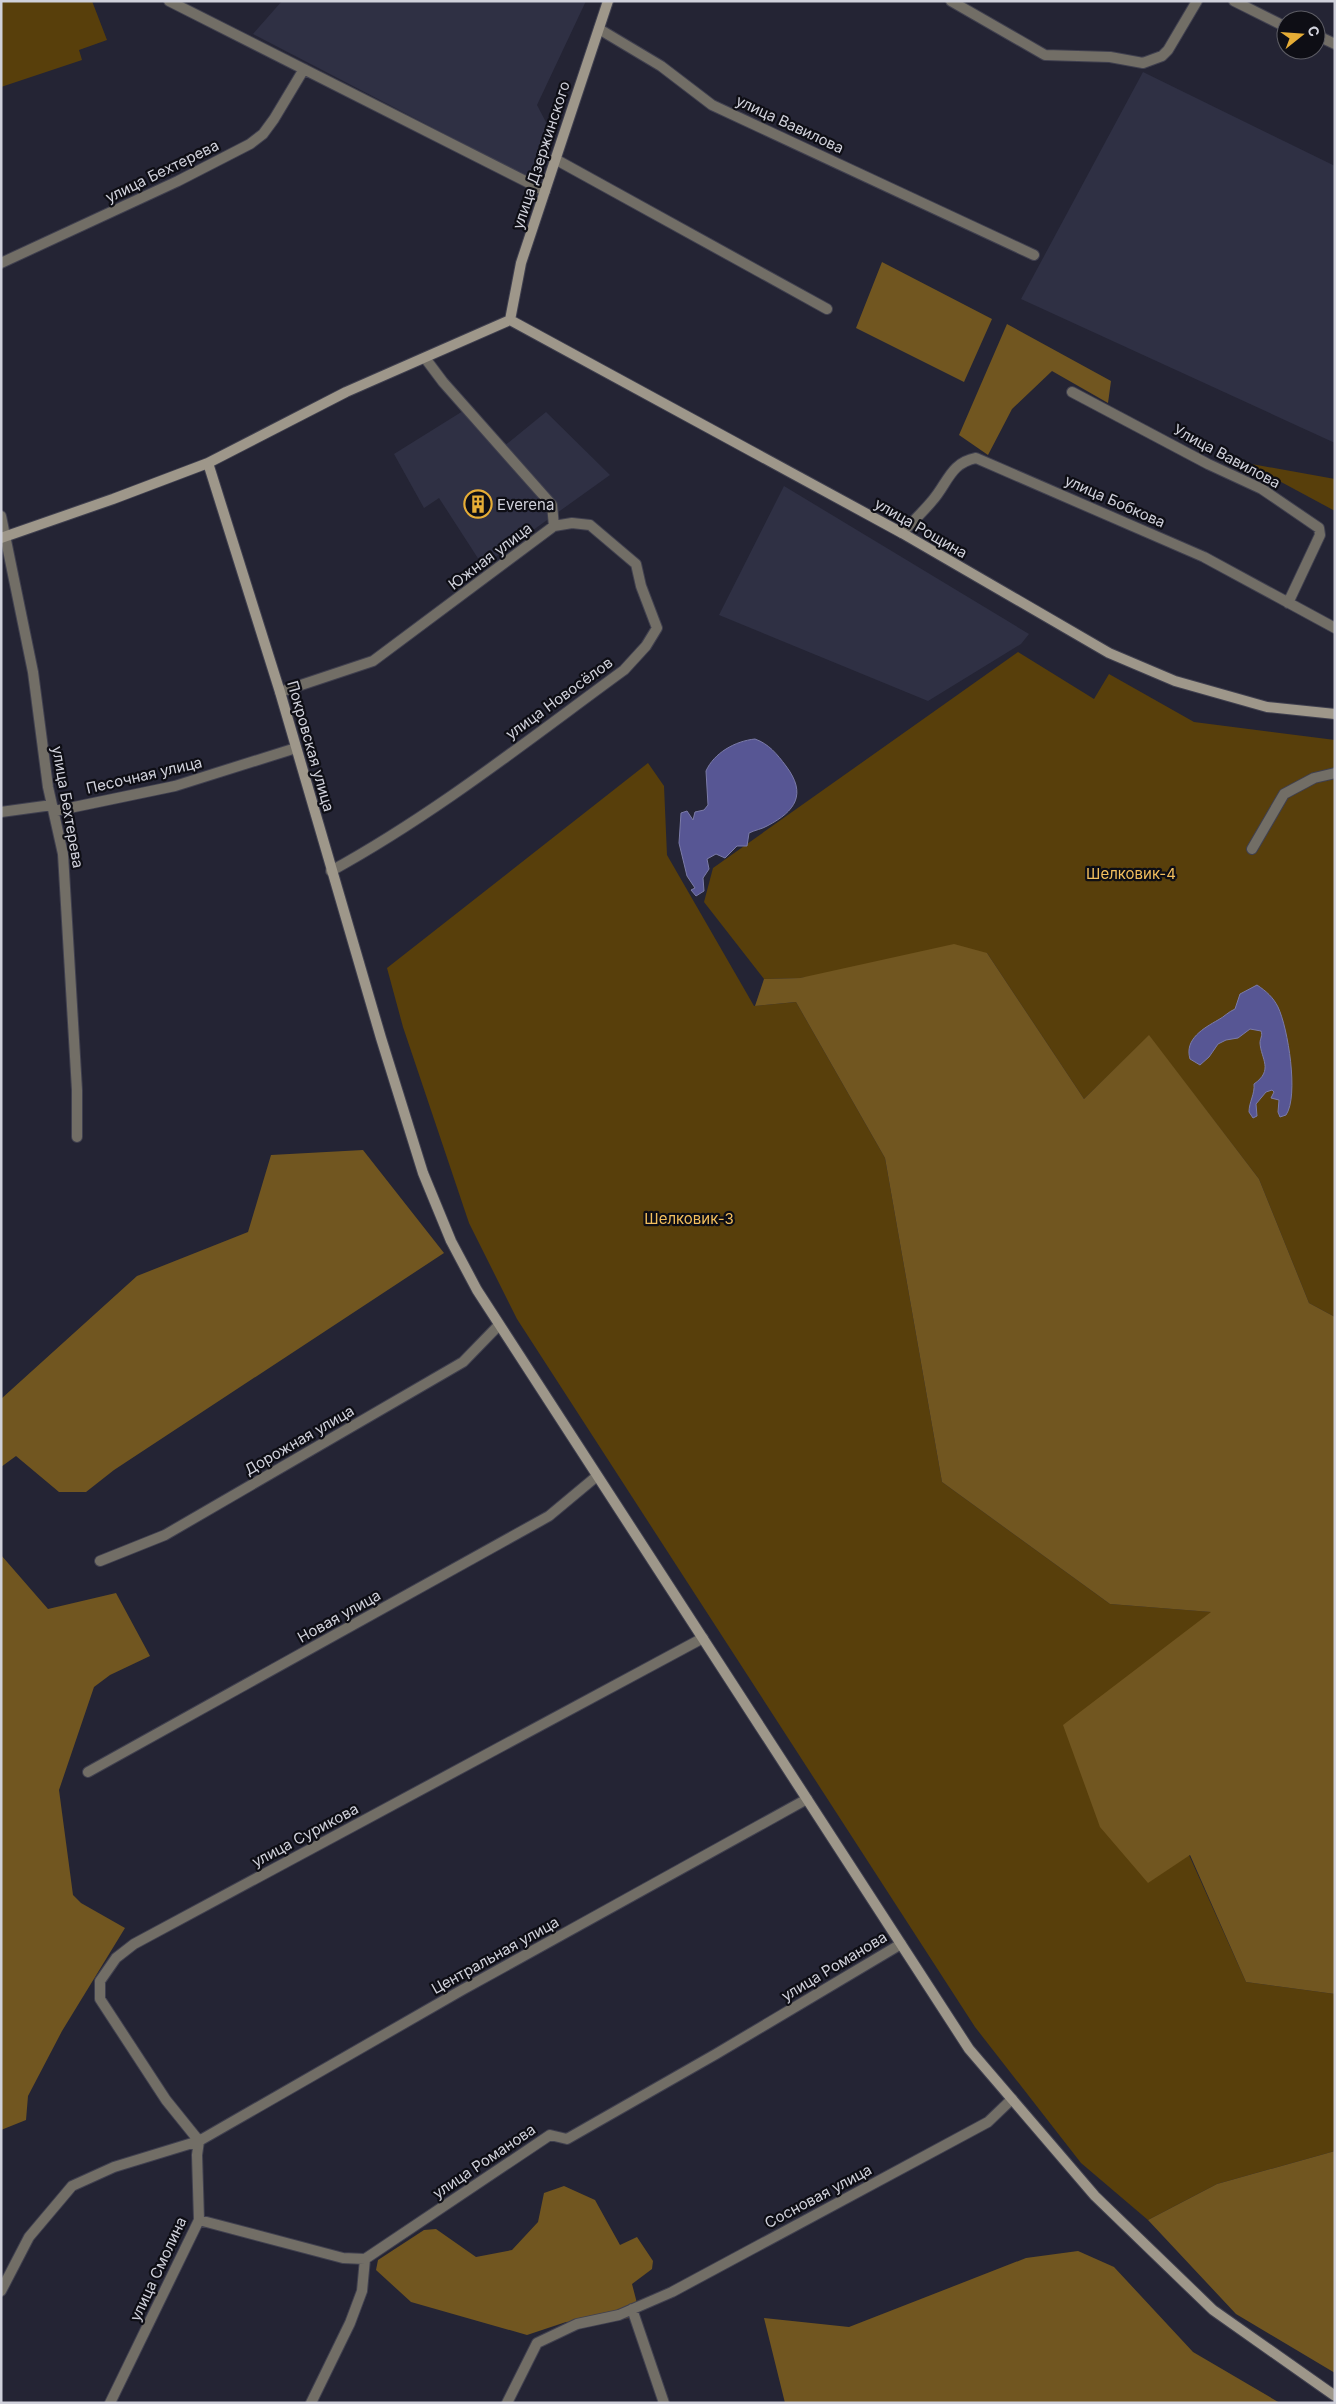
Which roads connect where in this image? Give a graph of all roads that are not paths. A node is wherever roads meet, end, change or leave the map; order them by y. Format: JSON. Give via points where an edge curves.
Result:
{"nodes":[{"id":1,"x":169,"y":1,"type":"edge"},
{"id":2,"x":608,"y":1,"type":"edge"},
{"id":3,"x":951,"y":1,"type":"edge"},
{"id":4,"x":1197,"y":1,"type":"edge"},
{"id":5,"x":1234,"y":1,"type":"edge"},
{"id":6,"x":1276,"y":22,"type":"edge"},
{"id":7,"x":598,"y":29,"type":"junction"},
{"id":8,"x":304,"y":69,"type":"junction"},
{"id":9,"x":555,"y":159,"type":"junction"},
{"id":10,"x":545,"y":192,"type":"junction"},
{"id":11,"x":1034,"y":255,"type":"dead end"},
{"id":12,"x":1,"y":263,"type":"edge"},
{"id":13,"x":827,"y":310,"type":"dead end"},
{"id":14,"x":510,"y":320,"type":"junction"},
{"id":15,"x":425,"y":358,"type":"junction"},
{"id":16,"x":1072,"y":392,"type":"dead end"},
{"id":17,"x":208,"y":463,"type":"junction"},
{"id":18,"x":1,"y":516,"type":"edge"},
{"id":19,"x":554,"y":526,"type":"junction"},
{"id":20,"x":902,"y":533,"type":"junction"},
{"id":21,"x":4,"y":537,"type":"edge"},
{"id":22,"x":1288,"y":603,"type":"junction"},
{"id":23,"x":1335,"y":628,"type":"edge"},
{"id":24,"x":280,"y":692,"type":"junction"},
{"id":25,"x":1335,"y":714,"type":"edge"},
{"id":26,"x":296,"y":748,"type":"junction"},
{"id":27,"x":1335,"y":773,"type":"edge"},
{"id":28,"x":53,"y":808,"type":"junction"},
{"id":29,"x":1,"y":812,"type":"edge"},
{"id":30,"x":1252,"y":849,"type":"dead end"},
{"id":31,"x":331,"y":871,"type":"junction"},
{"id":32,"x":77,"y":1137,"type":"dead end"},
{"id":33,"x":499,"y":1325,"type":"junction"},
{"id":34,"x":597,"y":1476,"type":"junction"},
{"id":35,"x":100,"y":1561,"type":"dead end"},
{"id":36,"x":703,"y":1638,"type":"junction"},
{"id":37,"x":88,"y":1772,"type":"dead end"},
{"id":38,"x":807,"y":1799,"type":"junction"},
{"id":39,"x":901,"y":1944,"type":"junction"},
{"id":40,"x":1012,"y":2099,"type":"junction"},
{"id":41,"x":199,"y":2141,"type":"junction"},
{"id":42,"x":199,"y":2220,"type":"junction"},
{"id":43,"x":365,"y":2259,"type":"junction"},
{"id":44,"x":1,"y":2291,"type":"edge"},
{"id":45,"x":632,"y":2309,"type":"junction"},
{"id":46,"x":1335,"y":2396,"type":"edge"},
{"id":47,"x":110,"y":2403,"type":"edge"},
{"id":48,"x":311,"y":2403,"type":"edge"},
{"id":49,"x":507,"y":2403,"type":"edge"},
{"id":50,"x":664,"y":2403,"type":"edge"}],
"edges":[{"from":1,"to":8,"type":"street"},
{"from":2,"to":7,"type":"street","name":"улица Дзержинского"},
{"from":3,"to":4,"type":"street","via":[[1045,55],[1110,57],[1143,63],[1162,56],[1168,50]]},
{"from":5,"to":6,"type":"street"},
{"from":7,"to":9,"type":"street","name":"улица Дзержинского"},
{"from":7,"to":11,"type":"street","name":"улица Вавилова","via":[[660,66],[712,105]]},
{"from":8,"to":10,"type":"street"},
{"from":8,"to":12,"type":"street","name":"улица Бехтерева","via":[[274,119],[250,144]]},
{"from":9,"to":10,"type":"street","name":"улица Дзержинского"},
{"from":9,"to":13,"type":"street"},
{"from":10,"to":14,"type":"street","name":"улица Дзержинского","via":[[521,263]]},
{"from":14,"to":15,"type":"street"},
{"from":14,"to":20,"type":"street","name":"улица Рощина"},
{"from":15,"to":17,"type":"street","via":[[346,392]]},
{"from":15,"to":19,"type":"street","name":"Южная улица","via":[[552,505]]},
{"from":16,"to":22,"type":"street","name":"Улица Вавилова","via":[[1262,489],[1319,528],[1320,536]]},
{"from":17,"to":21,"type":"street"},
{"from":17,"to":24,"type":"street","name":"Покровская улица"},
{"from":18,"to":21,"type":"street","name":"улица Бехтерева"},
{"from":19,"to":24,"type":"street","name":"Южная улица","via":[[373,661]]},
{"from":19,"to":31,"type":"street","name":"улица Новосёлов","via":[[590,525],[636,564],[657,628],[646,646],[624,670],[442,803]]},
{"from":20,"to":22,"type":"street","name":"улица Бобкова","via":[[934,500],[963,460],[976,458],[1204,557]]},
{"from":20,"to":25,"type":"street","name":"улица Рощина","via":[[1126,660],[1175,680],[1267,707]]},
{"from":21,"to":28,"type":"street","name":"улица Бехтерева","via":[[33,672]]},
{"from":22,"to":23,"type":"street","name":"улица Бобкова"},
{"from":24,"to":26,"type":"street","name":"Покровская улица"},
{"from":26,"to":28,"type":"street","name":"Песочная улица","via":[[175,786]]},
{"from":26,"to":31,"type":"street","name":"Покровская улица"},
{"from":27,"to":30,"type":"street","via":[[1314,778],[1284,794]]},
{"from":28,"to":29,"type":"street","name":"Песочная улица"},
{"from":28,"to":32,"type":"street","name":"улица Бехтерева","via":[[63,854],[72,978]]},
{"from":31,"to":33,"type":"street","name":"Покровская улица","via":[[430,1190],[451,1241]]},
{"from":33,"to":34,"type":"street","name":"Покровская улица"},
{"from":33,"to":35,"type":"street","name":"Дорожная улица","via":[[464,1362],[165,1535]]},
{"from":34,"to":36,"type":"street","name":"Покровская улица"},
{"from":34,"to":37,"type":"street","name":"Новая улица","via":[[549,1516]]},
{"from":36,"to":38,"type":"street","name":"Покровская улица"},
{"from":36,"to":41,"type":"street","name":"улица Сурикова","via":[[143,1939],[116,1958],[100,1981],[100,1999],[166,2100]]},
{"from":38,"to":39,"type":"street","name":"Покровская улица"},
{"from":38,"to":41,"type":"street","name":"Центральная улица","via":[[471,1985]]},
{"from":39,"to":40,"type":"street","name":"Покровская улица","via":[[970,2049]]},
{"from":39,"to":43,"type":"street","name":"улица Романова","via":[[567,2139],[550,2135]]},
{"from":40,"to":45,"type":"street","name":"Сосновая улица","via":[[988,2122],[672,2292]]},
{"from":40,"to":46,"type":"street","name":"Покровская улица","via":[[1095,2196],[1213,2310]]},
{"from":41,"to":42,"type":"street","name":"улица Смолина"},
{"from":41,"to":44,"type":"street","name":"Центральная улица","via":[[114,2168],[72,2186],[28,2238]]},
{"from":42,"to":43,"type":"street","via":[[344,2258]]},
{"from":42,"to":47,"type":"street","name":"улица Смолина"},
{"from":43,"to":48,"type":"street","via":[[362,2291]]},
{"from":45,"to":49,"type":"street","name":"Сосновая улица","via":[[620,2315],[577,2324],[538,2343]]},
{"from":45,"to":50,"type":"street"}]}
